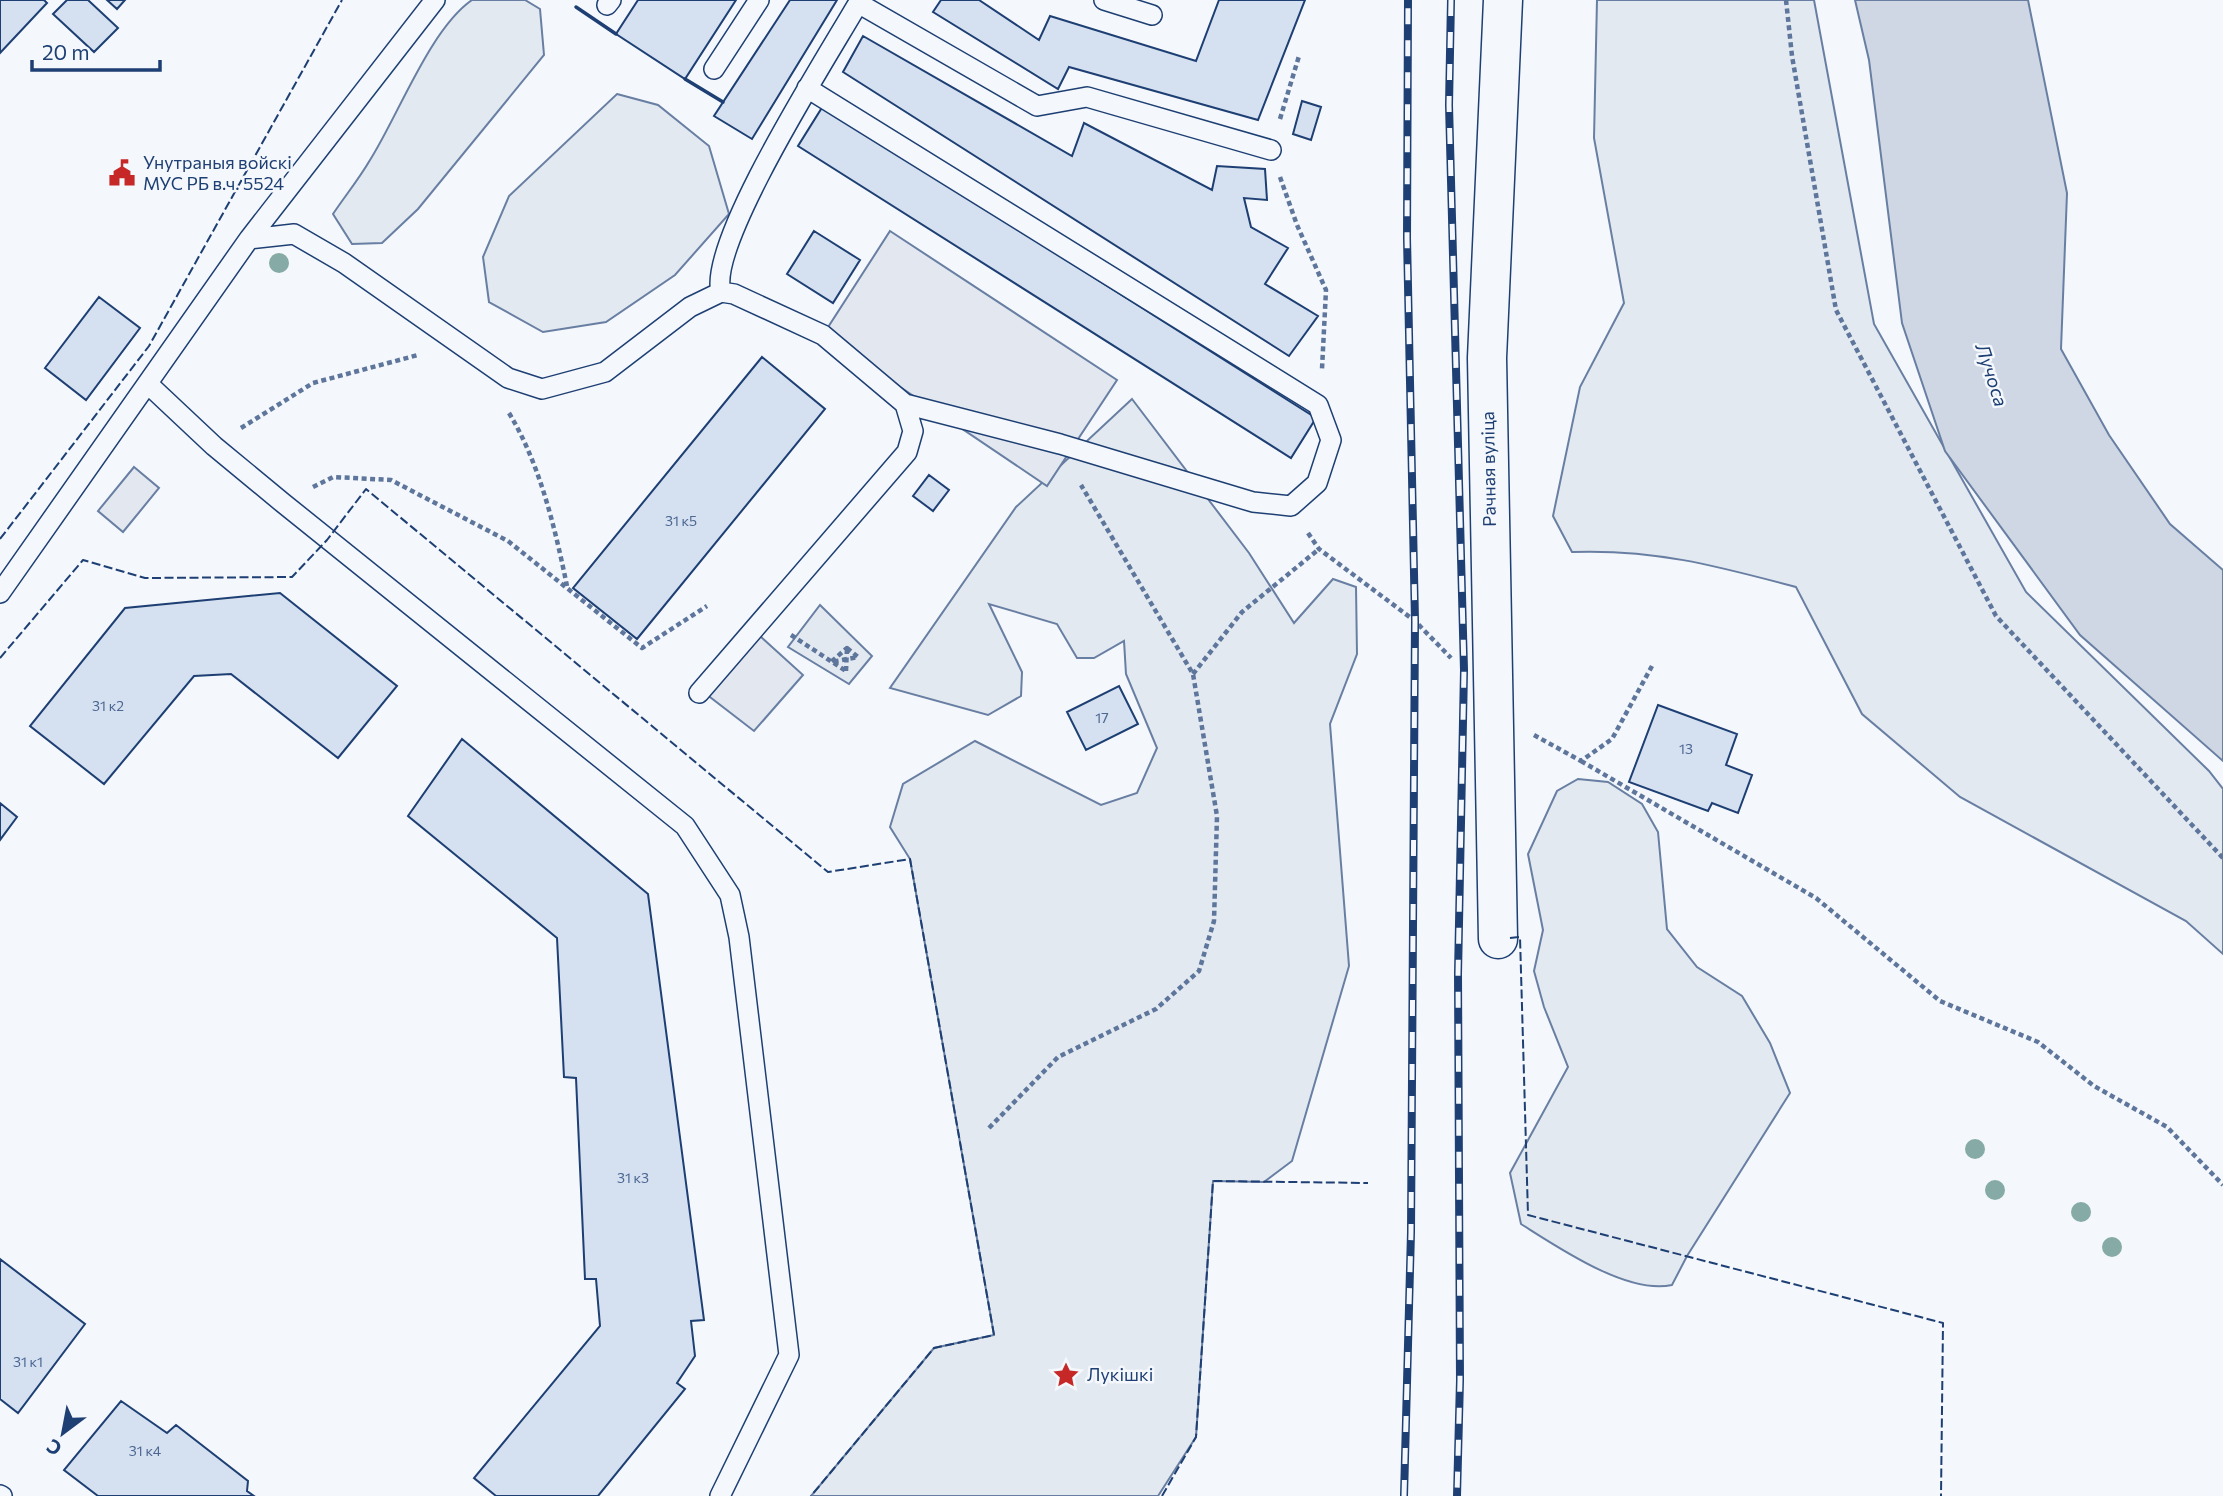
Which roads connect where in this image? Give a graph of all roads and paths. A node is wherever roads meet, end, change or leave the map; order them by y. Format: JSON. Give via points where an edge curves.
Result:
{"nodes":[{"id":1,"x":435,"y":0,"type":"edge"},
{"id":2,"x":759,"y":0,"type":"edge"},
{"id":3,"x":1104,"y":0,"type":"edge"},
{"id":4,"x":1503,"y":0,"type":"edge"},
{"id":5,"x":1786,"y":0,"type":"edge"},
{"id":6,"x":859,"y":2,"type":"edge"},
{"id":7,"x":1152,"y":15,"type":"dead end"},
{"id":8,"x":1299,"y":56,"type":"dead end"},
{"id":9,"x":714,"y":69,"type":"dead end"},
{"id":10,"x":807,"y":88,"type":"junction"},
{"id":11,"x":1271,"y":150,"type":"junction"},
{"id":12,"x":249,"y":239,"type":"junction"},
{"id":13,"x":720,"y":292,"type":"junction"},
{"id":14,"x":420,"y":354,"type":"dead end"},
{"id":15,"x":148,"y":384,"type":"junction"},
{"id":16,"x":504,"y":404,"type":"dead end"},
{"id":17,"x":905,"y":404,"type":"junction"},
{"id":18,"x":1318,"y":405,"type":"junction"},
{"id":19,"x":1060,"y":444,"type":"junction"},
{"id":20,"x":214,"y":446,"type":"junction"},
{"id":21,"x":283,"y":503,"type":"junction"},
{"id":22,"x":1291,"y":506,"type":"junction"},
{"id":23,"x":1319,"y":549,"type":"junction"},
{"id":24,"x":568,"y":588,"type":"junction"},
{"id":25,"x":0,"y":593,"type":"edge"},
{"id":26,"x":707,"y":606,"type":"dead end"},
{"id":27,"x":790,"y":634,"type":"dead end"},
{"id":28,"x":847,"y":648,"type":"junction"},
{"id":29,"x":858,"y":657,"type":"junction"},
{"id":30,"x":847,"y":659,"type":"junction"},
{"id":31,"x":831,"y":662,"type":"junction"},
{"id":32,"x":1652,"y":666,"type":"dead end"},
{"id":33,"x":846,"y":671,"type":"junction"},
{"id":34,"x":1193,"y":674,"type":"junction"},
{"id":35,"x":699,"y":693,"type":"dead end"},
{"id":36,"x":1492,"y":693,"type":"junction"},
{"id":37,"x":1581,"y":761,"type":"junction"},
{"id":38,"x":2223,"y":858,"type":"edge"},
{"id":39,"x":1498,"y":939,"type":"dead end"},
{"id":40,"x":989,"y":1128,"type":"dead end"},
{"id":41,"x":2223,"y":1185,"type":"edge"},
{"id":42,"x":720,"y":1496,"type":"edge"}],
"edges":[{"from":1,"to":12,"type":"lane"},
{"from":2,"to":9,"type":"lane"},
{"from":3,"to":7,"type":"lane"},
{"from":4,"to":36,"type":"street","name":"Рачная вуліца","via":[[1487,358]]},
{"from":5,"to":38,"type":"path","via":[[1836,310],[1854,346],[1996,615]]},
{"from":6,"to":10,"type":"lane"},
{"from":6,"to":11,"type":"lane","via":[[1037,106],[1087,97]]},
{"from":8,"to":11,"type":"path"},
{"from":10,"to":13,"type":"lane","via":[[723,258]]},
{"from":10,"to":18,"type":"lane"},
{"from":11,"to":18,"type":"path","via":[[1326,290]]},
{"from":12,"to":13,"type":"lane","via":[[294,234],[344,263],[508,378],[542,389],[606,372],[690,307]]},
{"from":12,"to":15,"type":"lane"},
{"from":13,"to":17,"type":"lane","via":[[734,293],[823,335]]},
{"from":14,"to":20,"type":"path","via":[[313,383]]},
{"from":15,"to":20,"type":"lane"},
{"from":15,"to":25,"type":"lane"},
{"from":16,"to":24,"type":"path","via":[[523,437],[557,537]]},
{"from":17,"to":19,"type":"lane"},
{"from":17,"to":35,"type":"lane","via":[[913,431],[907,452]]},
{"from":18,"to":22,"type":"lane","via":[[1331,440],[1317,483]]},
{"from":19,"to":22,"type":"lane","via":[[1253,502]]},
{"from":19,"to":34,"type":"path","via":[[1098,519]]},
{"from":20,"to":21,"type":"lane"},
{"from":21,"to":24,"type":"path","via":[[333,477],[391,480],[508,541]]},
{"from":21,"to":42,"type":"lane","via":[[685,826],[730,895],[739,937],[789,1355]]},
{"from":22,"to":23,"type":"path"},
{"from":23,"to":34,"type":"path","via":[[1242,612]]},
{"from":23,"to":36,"type":"path","via":[[1415,621]]},
{"from":24,"to":26,"type":"path","via":[[642,648]]},
{"from":27,"to":31,"type":"path"},
{"from":28,"to":29,"type":"path"},
{"from":28,"to":30,"type":"path"},
{"from":28,"to":31,"type":"path"},
{"from":29,"to":30,"type":"path"},
{"from":29,"to":33,"type":"path"},
{"from":30,"to":31,"type":"path"},
{"from":30,"to":33,"type":"path"},
{"from":31,"to":33,"type":"path"},
{"from":32,"to":37,"type":"path","via":[[1612,739]]},
{"from":34,"to":40,"type":"path","via":[[1217,816],[1214,921],[1199,971],[1156,1009],[1058,1057]]},
{"from":36,"to":37,"type":"path","via":[[1525,730]]},
{"from":36,"to":39,"type":"street","name":"Рачная вуліца"},
{"from":37,"to":41,"type":"path","via":[[1816,898],[1941,1001],[2038,1042],[2094,1086],[2167,1128]]}]}
